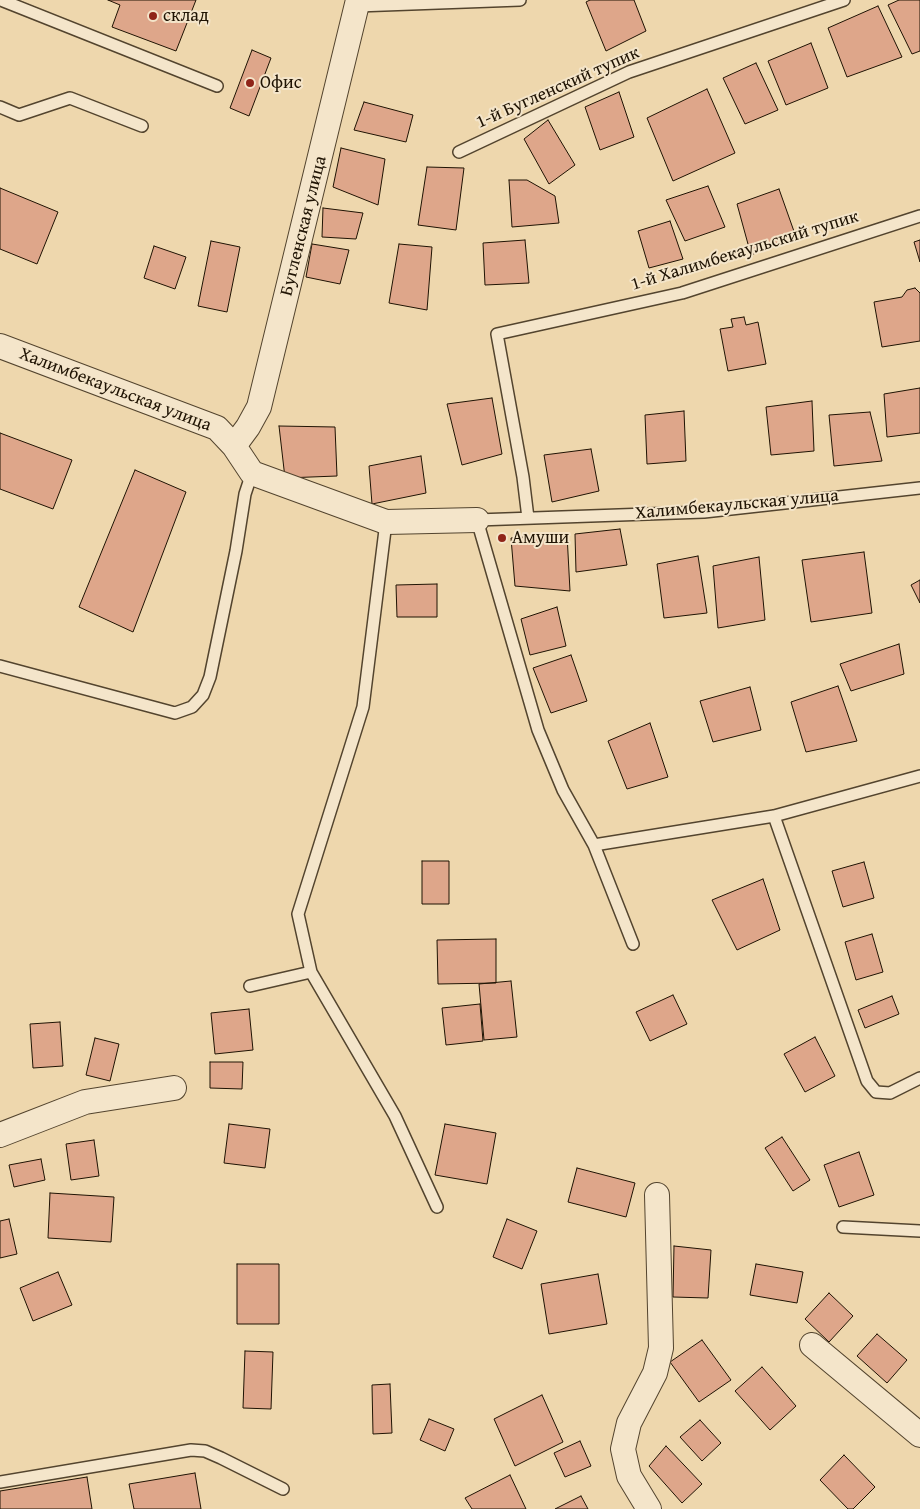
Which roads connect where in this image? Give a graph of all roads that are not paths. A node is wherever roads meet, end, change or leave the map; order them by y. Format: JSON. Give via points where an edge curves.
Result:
{"nodes":[{"id":1,"x":1,"y":0,"type":"edge"},
{"id":2,"x":520,"y":0,"type":"edge"},
{"id":3,"x":844,"y":0,"type":"edge"},
{"id":4,"x":358,"y":3,"type":"edge"},
{"id":5,"x":217,"y":86,"type":"dead end"},
{"id":6,"x":0,"y":107,"type":"edge"},
{"id":7,"x":142,"y":126,"type":"dead end"},
{"id":8,"x":459,"y":152,"type":"dead end"},
{"id":9,"x":920,"y":216,"type":"edge"},
{"id":10,"x":0,"y":346,"type":"edge"},
{"id":11,"x":234,"y":446,"type":"junction"},
{"id":12,"x":252,"y":473,"type":"junction"},
{"id":13,"x":920,"y":488,"type":"edge"},
{"id":14,"x":528,"y":518,"type":"junction"},
{"id":15,"x":477,"y":520,"type":"junction"},
{"id":16,"x":386,"y":522,"type":"junction"},
{"id":17,"x":0,"y":666,"type":"edge"},
{"id":18,"x":920,"y":776,"type":"edge"},
{"id":19,"x":774,"y":816,"type":"junction"},
{"id":20,"x":594,"y":845,"type":"junction"},
{"id":21,"x":633,"y":944,"type":"dead end"},
{"id":22,"x":311,"y":972,"type":"junction"},
{"id":23,"x":250,"y":986,"type":"dead end"},
{"id":24,"x":920,"y":1078,"type":"edge"},
{"id":25,"x":174,"y":1088,"type":"dead end"},
{"id":26,"x":0,"y":1135,"type":"edge"},
{"id":27,"x":657,"y":1195,"type":"dead end"},
{"id":28,"x":437,"y":1207,"type":"dead end"},
{"id":29,"x":842,"y":1227,"type":"dead end"},
{"id":30,"x":920,"y":1231,"type":"edge"},
{"id":31,"x":812,"y":1345,"type":"dead end"},
{"id":32,"x":920,"y":1435,"type":"edge"},
{"id":33,"x":0,"y":1482,"type":"edge"},
{"id":34,"x":283,"y":1489,"type":"dead end"},
{"id":35,"x":649,"y":1509,"type":"edge"}],
"edges":[{"from":1,"to":5,"type":"lane"},
{"from":2,"to":4,"type":"lane"},
{"from":3,"to":8,"type":"lane","name":"1-й Бугленский тупик","via":[[629,72]]},
{"from":4,"to":11,"type":"street","name":"Бугленская улица","via":[[259,407]]},
{"from":6,"to":7,"type":"lane","via":[[19,115],[70,98]]},
{"from":9,"to":14,"type":"lane","name":"1-й Халимбекаульский тупик","via":[[682,292],[497,334]]},
{"from":10,"to":11,"type":"street","name":"Халимбекаульская улица","via":[[216,428]]},
{"from":11,"to":12,"type":"street","name":"Халимбекаульская улица"},
{"from":12,"to":16,"type":"street","name":"Халимбекаульская улица"},
{"from":12,"to":17,"type":"lane","via":[[210,677],[203,695],[192,707],[175,713]]},
{"from":13,"to":14,"type":"lane","name":"Халимбекаульская улица","via":[[704,512]]},
{"from":14,"to":15,"type":"lane","name":"Халимбекаульская улица"},
{"from":15,"to":16,"type":"street","name":"Халимбекаульская улица"},
{"from":15,"to":20,"type":"lane","via":[[538,730],[563,790]]},
{"from":16,"to":22,"type":"lane","via":[[363,707],[298,914]]},
{"from":18,"to":19,"type":"lane"},
{"from":19,"to":20,"type":"lane"},
{"from":19,"to":24,"type":"lane","via":[[867,1081],[876,1092],[890,1093]]},
{"from":20,"to":21,"type":"lane"},
{"from":22,"to":23,"type":"lane"},
{"from":22,"to":28,"type":"lane","via":[[395,1116]]},
{"from":25,"to":26,"type":"street","via":[[85,1102]]},
{"from":27,"to":35,"type":"street","via":[[661,1348],[655,1373],[629,1423],[623,1449],[629,1476]]},
{"from":29,"to":30,"type":"lane"},
{"from":31,"to":32,"type":"street"},
{"from":33,"to":34,"type":"lane","via":[[191,1450],[205,1451]]}]}
